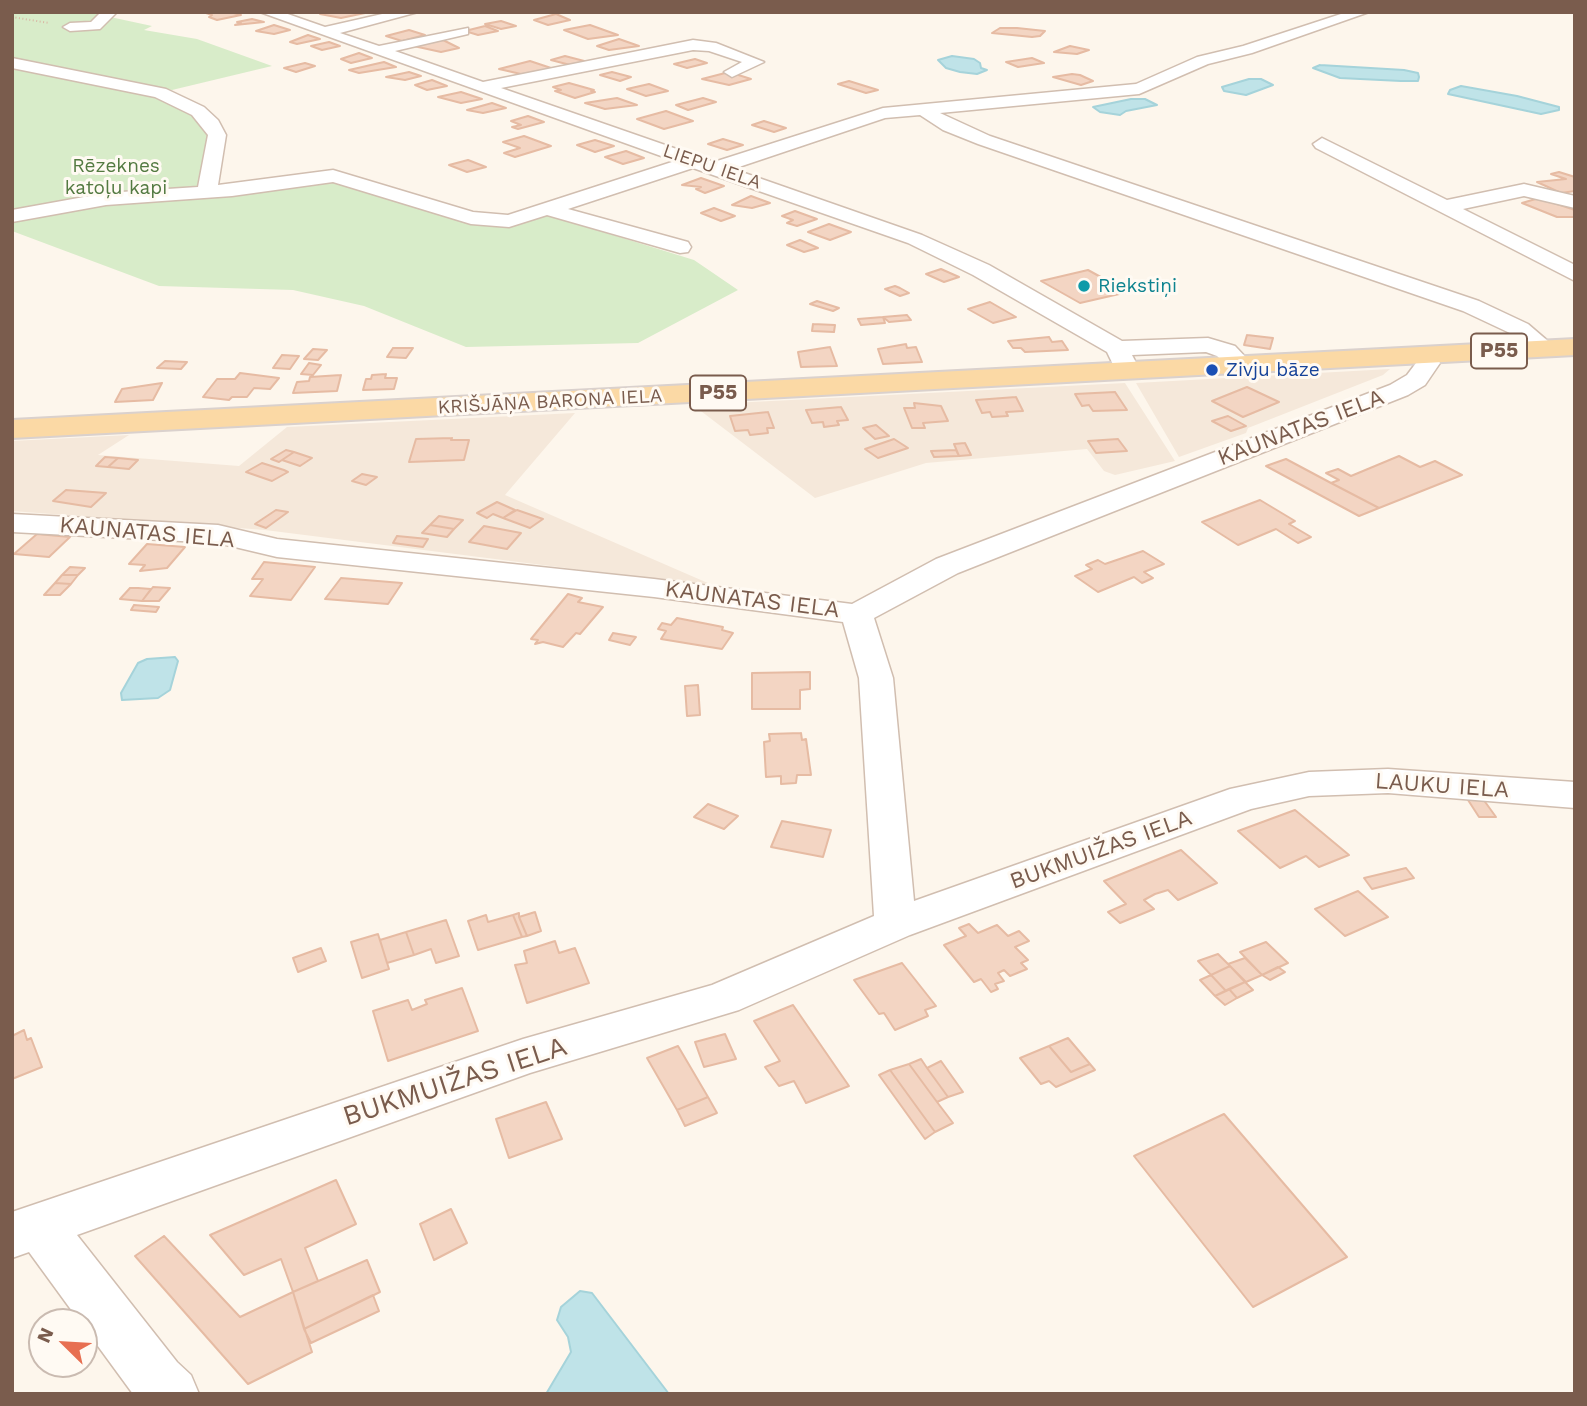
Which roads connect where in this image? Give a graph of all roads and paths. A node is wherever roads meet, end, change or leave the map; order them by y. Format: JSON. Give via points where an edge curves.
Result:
{"nodes":[{"id":1,"x":110,"y":12,"type":"edge"},
{"id":2,"x":268,"y":12,"type":"edge"},
{"id":3,"x":411,"y":12,"type":"edge"},
{"id":4,"x":1362,"y":12,"type":"edge"},
{"id":5,"x":12,"y":18,"type":"edge"},
{"id":6,"x":70,"y":27,"type":"joint"},
{"id":7,"x":327,"y":31,"type":"junction"},
{"id":8,"x":463,"y":31,"type":"dead end"},
{"id":9,"x":381,"y":50,"type":"junction"},
{"id":10,"x":12,"y":63,"type":"edge"},
{"id":11,"x":732,"y":72,"type":"dead end"},
{"id":12,"x":485,"y":87,"type":"junction"},
{"id":13,"x":921,"y":108,"type":"junction"},
{"id":14,"x":1322,"y":144,"type":"dead end"},
{"id":15,"x":694,"y":160,"type":"junction"},
{"id":16,"x":716,"y":168,"type":"junction"},
{"id":17,"x":206,"y":190,"type":"junction"},
{"id":18,"x":1575,"y":202,"type":"edge"},
{"id":19,"x":1447,"y":206,"type":"junction"},
{"id":20,"x":547,"y":209,"type":"junction"},
{"id":21,"x":12,"y":216,"type":"edge"},
{"id":22,"x":680,"y":247,"type":"dead end"},
{"id":23,"x":1575,"y":274,"type":"edge"},
{"id":24,"x":1575,"y":347,"type":"edge"},
{"id":25,"x":1544,"y":348,"type":"junction"},
{"id":26,"x":1423,"y":354,"type":"junction"},
{"id":27,"x":1122,"y":360,"type":"junction"},
{"id":28,"x":12,"y":429,"type":"edge"},
{"id":29,"x":12,"y":523,"type":"edge"},
{"id":30,"x":857,"y":614,"type":"junction"},
{"id":31,"x":1309,"y":784,"type":"joint"},
{"id":32,"x":1575,"y":795,"type":"edge"},
{"id":33,"x":895,"y":924,"type":"junction"},
{"id":34,"x":26,"y":1230,"type":"edge"},
{"id":35,"x":171,"y":1394,"type":"edge"}],
"edges":[{"from":1,"to":6,"type":"street","via":[[95,26]]},
{"from":2,"to":7,"type":"street","name":"LIEPU IELA"},
{"from":3,"to":7,"type":"street"},
{"from":4,"to":13,"type":"street","via":[[1137,85],[1083,96]]},
{"from":5,"to":6,"type":"path"},
{"from":7,"to":9,"type":"street","name":"LIEPU IELA"},
{"from":8,"to":9,"type":"street"},
{"from":9,"to":12,"type":"street","name":"LIEPU IELA"},
{"from":10,"to":17,"type":"street","via":[[160,93],[198,111],[217,135]]},
{"from":11,"to":12,"type":"street","via":[[757,62],[711,46],[693,45]]},
{"from":12,"to":15,"type":"street","name":"LIEPU IELA"},
{"from":13,"to":16,"type":"street","via":[[883,113]]},
{"from":13,"to":25,"type":"street","via":[[984,140],[1471,306],[1520,329]]},
{"from":14,"to":19,"type":"street"},
{"from":15,"to":16,"type":"street","name":"LIEPU IELA"},
{"from":15,"to":20,"type":"street"},
{"from":16,"to":27,"type":"street","name":"LIEPU IELA","via":[[915,239],[981,270]]},
{"from":17,"to":20,"type":"street","via":[[332,176],[485,221],[520,219]]},
{"from":17,"to":21,"type":"street","via":[[106,199]]},
{"from":18,"to":19,"type":"street","via":[[1524,190]]},
{"from":19,"to":23,"type":"street"},
{"from":20,"to":22,"type":"street"},
{"from":24,"to":25,"type":"main road","number":"P55"},
{"from":25,"to":26,"type":"main road","number":"P55"},
{"from":26,"to":27,"type":"main road","name":"KRIŠJĀŅA BARONA IELA","number":"P55","via":[[1241,365]]},
{"from":26,"to":30,"type":"street","name":"KAUNATAS IELA","via":[[1428,363],[1425,369],[1399,390],[947,566]]},
{"from":27,"to":28,"type":"main road","name":"KRIŠJĀŅA BARONA IELA","number":"P55"},
{"from":29,"to":30,"type":"street","name":"KAUNATAS IELA","via":[[218,534],[277,548]]},
{"from":30,"to":33,"type":"street","via":[[876,678]]},
{"from":31,"to":32,"type":"street","name":"LAUKU IELA","via":[[1388,780]]},
{"from":31,"to":33,"type":"street","name":"BUKMUIŽAS IELA","via":[[1243,798]]},
{"from":33,"to":34,"type":"street","name":"BUKMUIŽAS IELA","via":[[724,998],[523,1057]]},
{"from":34,"to":35,"type":"street"}]}
